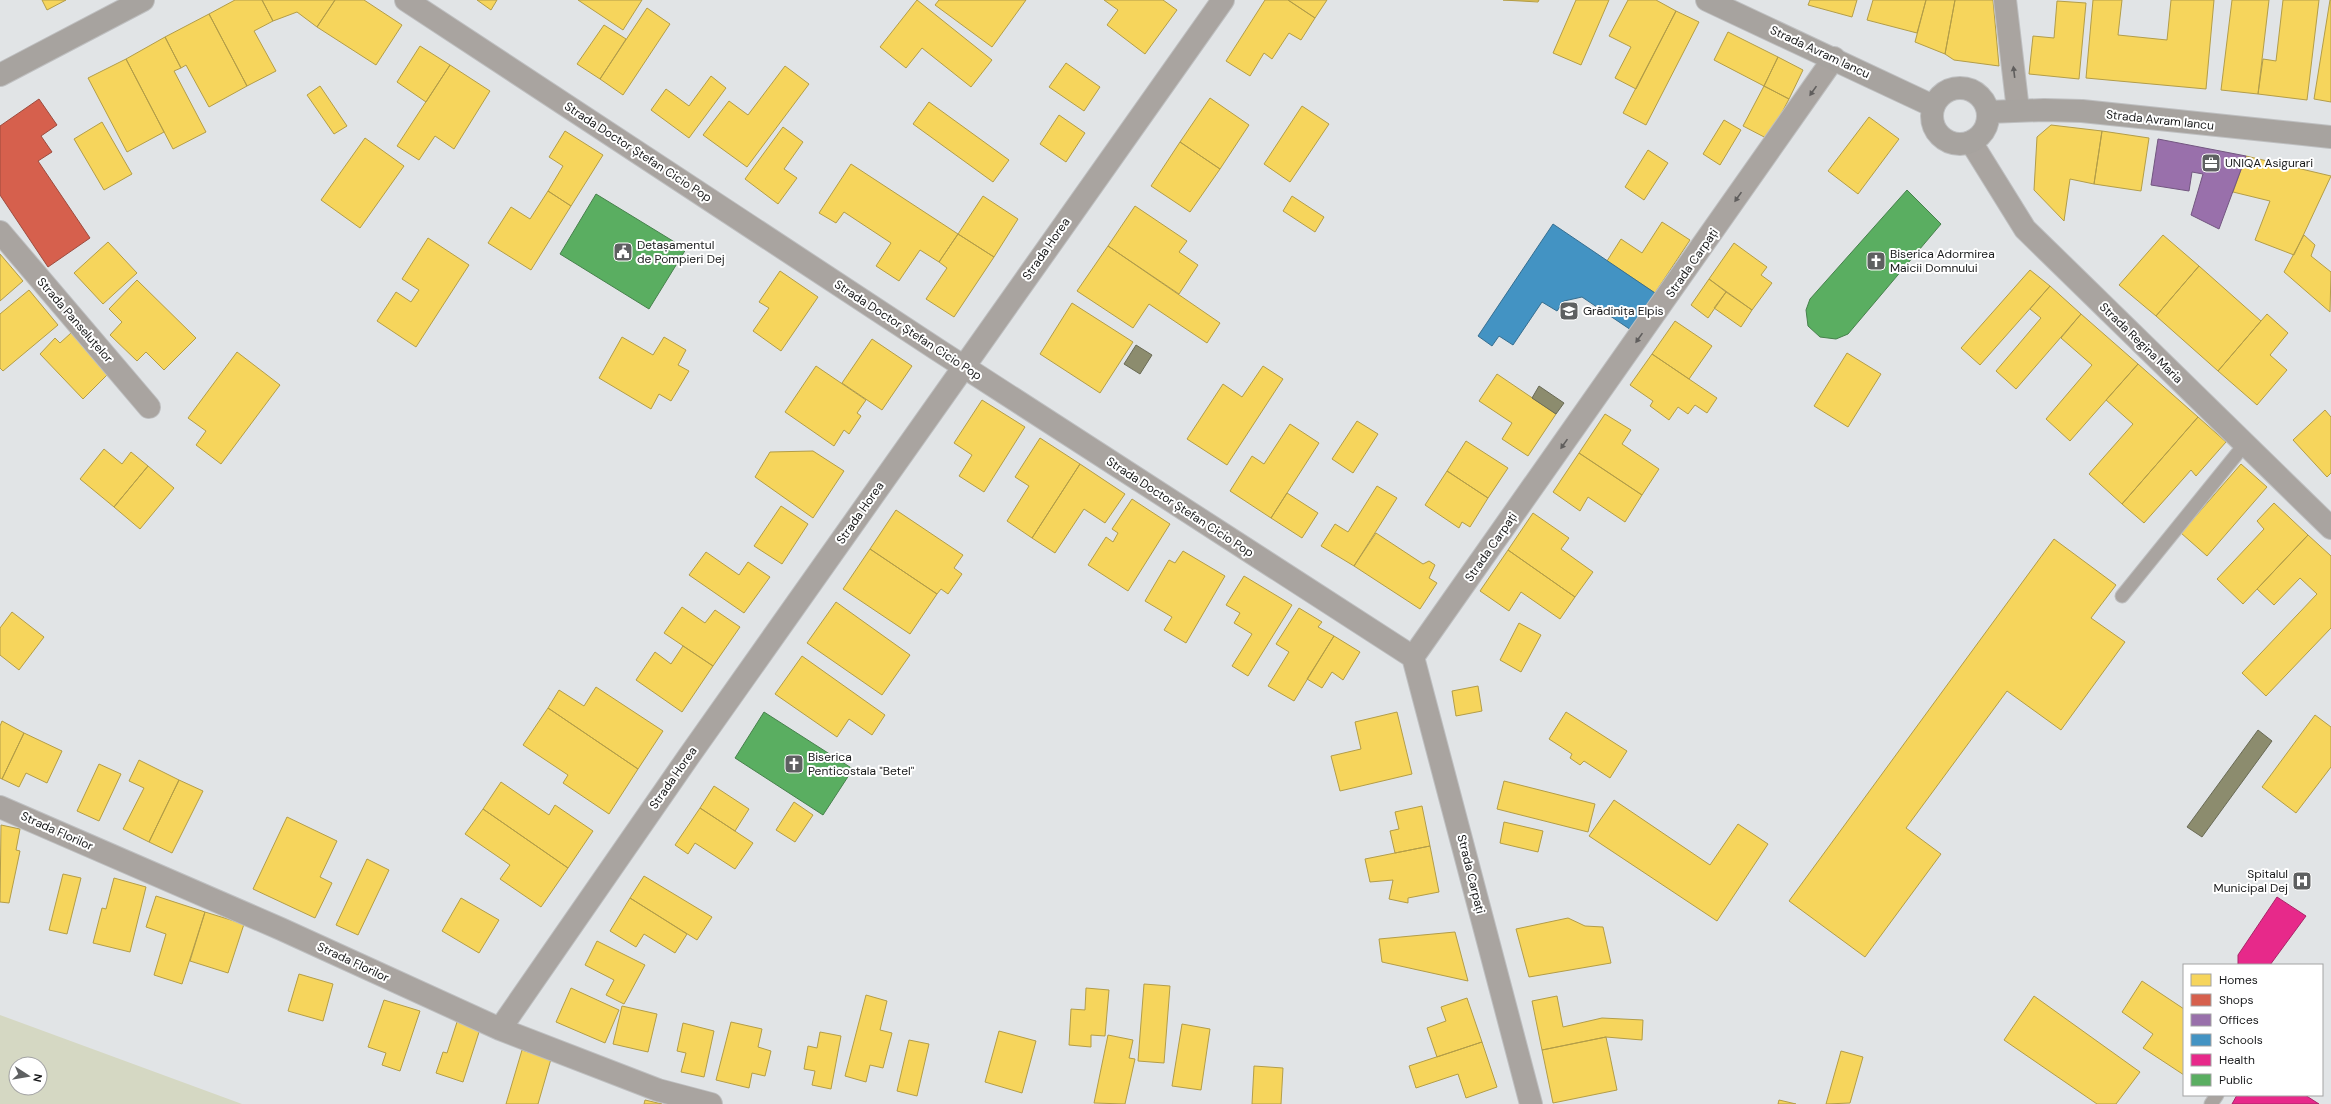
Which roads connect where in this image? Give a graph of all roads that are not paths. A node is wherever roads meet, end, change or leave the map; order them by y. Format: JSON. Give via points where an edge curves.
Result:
{"nodes":[{"id":1,"x":142,"y":0,"type":"edge"},
{"id":2,"x":406,"y":0,"type":"edge"},
{"id":3,"x":1223,"y":0,"type":"edge"},
{"id":4,"x":1707,"y":0,"type":"edge"},
{"id":5,"x":2005,"y":0,"type":"edge"},
{"id":6,"x":1834,"y":58,"type":"junction"},
{"id":7,"x":0,"y":75,"type":"edge"},
{"id":8,"x":1934,"y":106,"type":"junction"},
{"id":9,"x":2018,"y":110,"type":"junction"},
{"id":10,"x":1988,"y":112,"type":"junction"},
{"id":11,"x":2331,"y":137,"type":"edge"},
{"id":12,"x":1971,"y":142,"type":"junction"},
{"id":13,"x":0,"y":232,"type":"edge"},
{"id":14,"x":963,"y":366,"type":"junction"},
{"id":15,"x":149,"y":407,"type":"dead end"},
{"id":16,"x":2245,"y":444,"type":"junction"},
{"id":17,"x":2331,"y":528,"type":"edge"},
{"id":18,"x":2122,"y":596,"type":"dead end"},
{"id":19,"x":1413,"y":657,"type":"junction"},
{"id":20,"x":0,"y":807,"type":"edge"},
{"id":21,"x":500,"y":1029,"type":"junction"},
{"id":22,"x":711,"y":1104,"type":"edge"},
{"id":23,"x":1531,"y":1104,"type":"edge"}],
"edges":[{"from":1,"to":7,"type":"main road"},
{"from":2,"to":14,"type":"street","name":"Strada Doctor Ștefan Cicio Pop"},
{"from":3,"to":14,"type":"street","name":"Strada Horea"},
{"from":4,"to":6,"type":"main road","name":"Strada Avram Iancu"},
{"from":9,"to":5,"type":"street","one_way":true},
{"from":6,"to":8,"type":"main road","name":"Strada Avram Iancu"},
{"from":6,"to":19,"type":"street","name":"Strada Carpați","one_way":true},
{"from":8,"to":10,"type":"main road","via":[[1942,94],[1964,88],[1984,99]]},
{"from":8,"to":12,"type":"main road","via":[[1932,120],[1939,135],[1950,143]]},
{"from":9,"to":10,"type":"main road","name":"Strada Avram Iancu"},
{"from":9,"to":11,"type":"main road","name":"Strada Avram Iancu","via":[[2082,112]]},
{"from":10,"to":12,"type":"main road","via":[[1986,126]]},
{"from":12,"to":16,"type":"street","name":"Strada Regina Maria","via":[[2025,228]]},
{"from":13,"to":15,"type":"street","name":"Strada Panseluțelor"},
{"from":14,"to":19,"type":"street","name":"Strada Doctor Ștefan Cicio Pop"},
{"from":14,"to":21,"type":"street","name":"Strada Horea"},
{"from":16,"to":17,"type":"street","name":"Strada Regina Maria"},
{"from":16,"to":18,"type":"lane"},
{"from":19,"to":23,"type":"street","name":"Strada Carpați"},
{"from":20,"to":21,"type":"street","name":"Strada Florilor","via":[[281,929]]},
{"from":21,"to":22,"type":"street","name":"Strada Florilor","via":[[658,1090]]}]}
